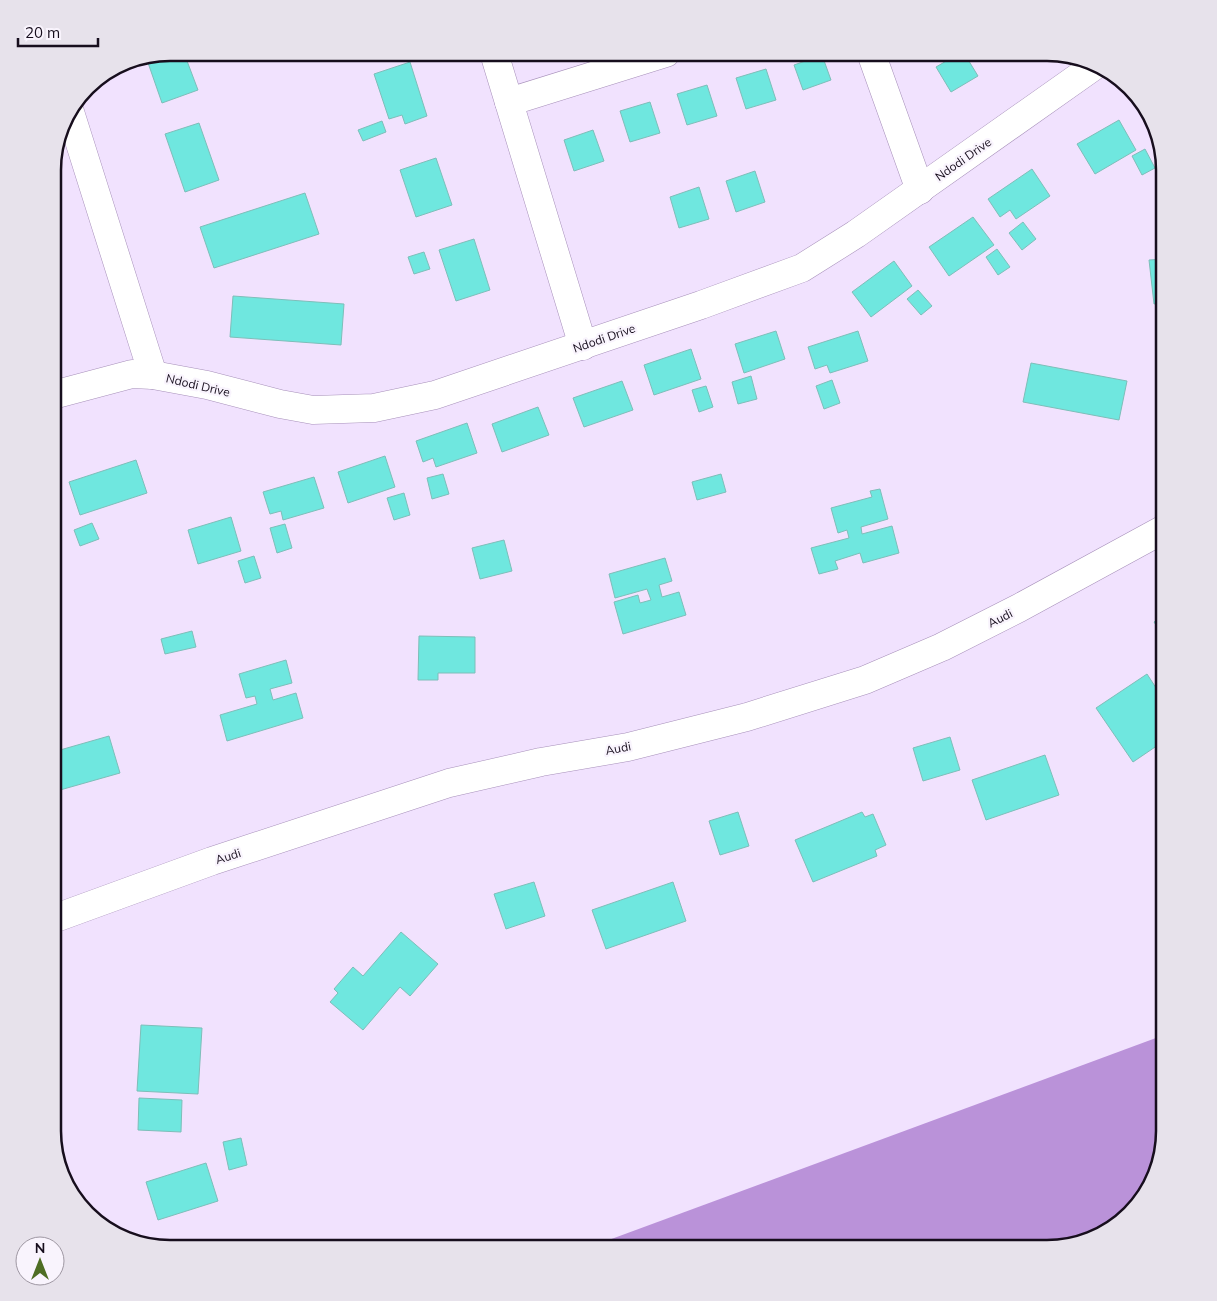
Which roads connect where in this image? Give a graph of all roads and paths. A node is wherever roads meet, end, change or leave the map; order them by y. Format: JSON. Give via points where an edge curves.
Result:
{"nodes":[{"id":1,"x":496,"y":61,"type":"edge"},
{"id":2,"x":640,"y":61,"type":"edge"},
{"id":3,"x":874,"y":61,"type":"edge"},
{"id":4,"x":1088,"y":70,"type":"edge"},
{"id":5,"x":509,"y":102,"type":"junction"},
{"id":6,"x":73,"y":122,"type":"edge"},
{"id":7,"x":920,"y":190,"type":"junction"},
{"id":8,"x":583,"y":346,"type":"junction"},
{"id":9,"x":153,"y":375,"type":"junction"},
{"id":10,"x":61,"y":393,"type":"edge"},
{"id":11,"x":1156,"y":533,"type":"edge"},
{"id":12,"x":61,"y":917,"type":"edge"}],
"edges":[{"from":1,"to":5,"type":"street"},
{"from":2,"to":5,"type":"street"},
{"from":3,"to":7,"type":"street"},
{"from":4,"to":7,"type":"street","name":"Ndodi Drive"},
{"from":5,"to":8,"type":"street"},
{"from":6,"to":9,"type":"street"},
{"from":7,"to":8,"type":"street","name":"Ndodi Drive","via":[[802,268]]},
{"from":8,"to":9,"type":"street","name":"Ndodi Drive","via":[[434,395],[374,408],[304,408]]},
{"from":9,"to":10,"type":"street","name":"Ndodi Drive","via":[[132,374]]},
{"from":11,"to":12,"type":"street","name":"Audi","via":[[942,648],[864,680],[746,717],[628,747],[449,783],[212,862]]}]}
